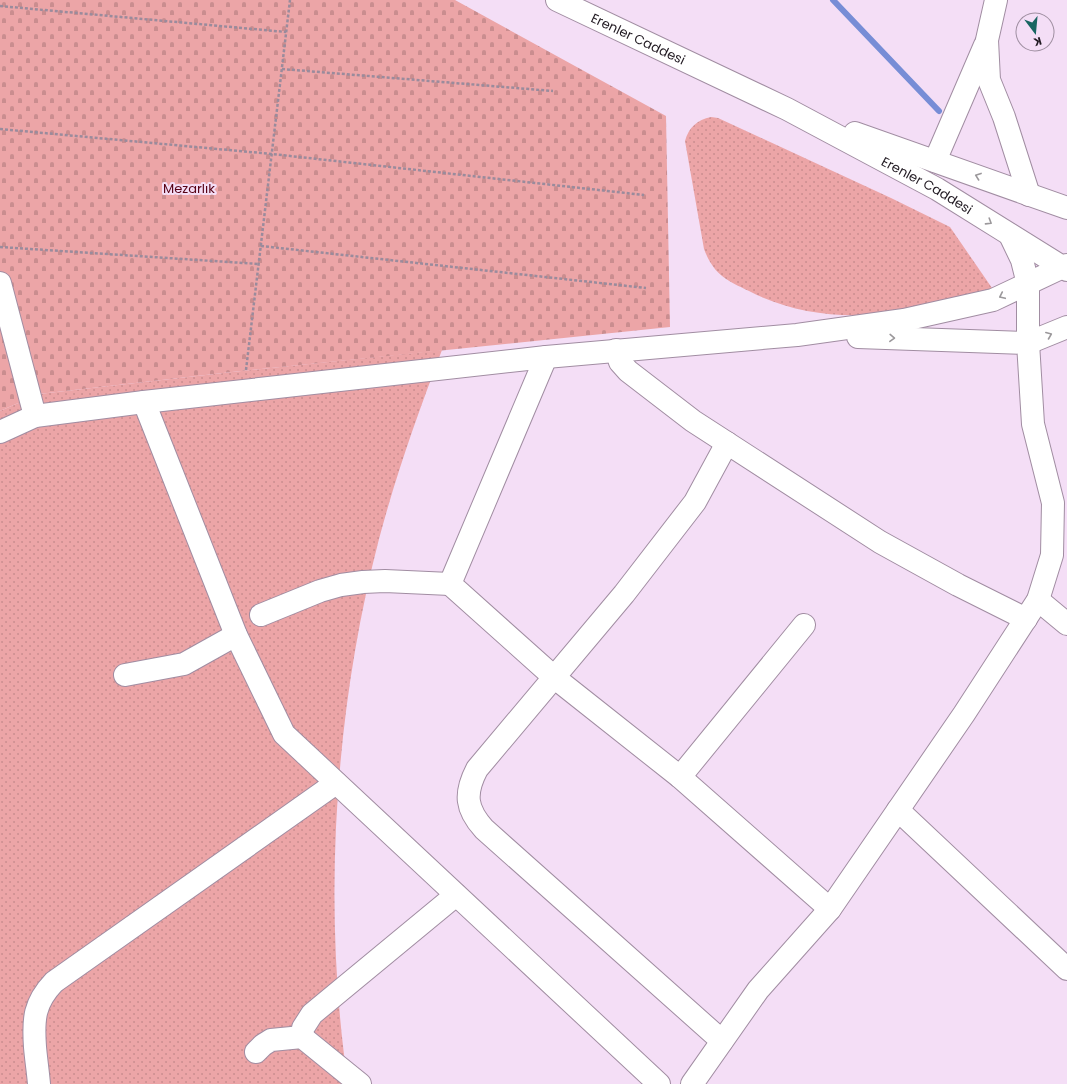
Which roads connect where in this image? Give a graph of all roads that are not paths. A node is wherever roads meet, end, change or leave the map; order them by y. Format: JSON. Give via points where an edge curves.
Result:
{"nodes":[{"id":1,"x":557,"y":0,"type":"edge"},
{"id":2,"x":996,"y":0,"type":"edge"},
{"id":3,"x":987,"y":40,"type":"junction"},
{"id":4,"x":784,"y":107,"type":"junction"},
{"id":5,"x":935,"y":161,"type":"junction"},
{"id":6,"x":1029,"y":195,"type":"junction"},
{"id":7,"x":1067,"y":208,"type":"edge"},
{"id":8,"x":1010,"y":235,"type":"junction"},
{"id":9,"x":1066,"y":268,"type":"edge"},
{"id":10,"x":0,"y":283,"type":"edge"},
{"id":11,"x":1028,"y":284,"type":"junction"},
{"id":12,"x":1067,"y":327,"type":"edge"},
{"id":13,"x":797,"y":335,"type":"junction"},
{"id":14,"x":1028,"y":343,"type":"junction"},
{"id":15,"x":616,"y":350,"type":"junction"},
{"id":16,"x":546,"y":357,"type":"junction"},
{"id":17,"x":144,"y":402,"type":"junction"},
{"id":18,"x":35,"y":416,"type":"junction"},
{"id":19,"x":0,"y":432,"type":"edge"},
{"id":20,"x":727,"y":443,"type":"junction"},
{"id":21,"x":450,"y":584,"type":"junction"},
{"id":22,"x":1038,"y":600,"type":"junction"},
{"id":23,"x":261,"y":615,"type":"dead end"},
{"id":24,"x":1026,"y":619,"type":"junction"},
{"id":25,"x":1067,"y":624,"type":"edge"},
{"id":26,"x":804,"y":625,"type":"dead end"},
{"id":27,"x":236,"y":635,"type":"junction"},
{"id":28,"x":125,"y":675,"type":"dead end"},
{"id":29,"x":555,"y":678,"type":"junction"},
{"id":30,"x":680,"y":777,"type":"junction"},
{"id":31,"x":336,"y":783,"type":"junction"},
{"id":32,"x":898,"y":810,"type":"junction"},
{"id":33,"x":456,"y":895,"type":"junction"},
{"id":34,"x":830,"y":909,"type":"junction"},
{"id":35,"x":1067,"y":969,"type":"edge"},
{"id":36,"x":302,"y":1037,"type":"junction"},
{"id":37,"x":722,"y":1041,"type":"junction"},
{"id":38,"x":256,"y":1052,"type":"dead end"},
{"id":39,"x":39,"y":1084,"type":"edge"},
{"id":40,"x":360,"y":1084,"type":"edge"},
{"id":41,"x":659,"y":1084,"type":"edge"},
{"id":42,"x":692,"y":1084,"type":"edge"}],
"edges":[{"from":1,"to":4,"type":"street","name":"Erenler Caddesi"},
{"from":2,"to":3,"type":"street"},
{"from":3,"to":5,"type":"street"},
{"from":3,"to":6,"type":"street","via":[[990,80]]},
{"from":4,"to":5,"type":"street","name":"Erenler Caddesi"},
{"from":4,"to":8,"type":"street","name":"Erenler Caddesi","one_way":true,"via":[[937,189]]},
{"from":6,"to":5,"type":"street","name":"Erenler Caddesi","one_way":true},
{"from":6,"to":7,"type":"street","name":"Erenler Caddesi"},
{"from":8,"to":9,"type":"street","name":"Erenler Caddesi"},
{"from":8,"to":11,"type":"street","via":[[1022,260]]},
{"from":9,"to":11,"type":"street"},
{"from":10,"to":18,"type":"street"},
{"from":11,"to":13,"type":"street","one_way":true,"via":[[993,300],[904,320]]},
{"from":11,"to":14,"type":"street"},
{"from":14,"to":12,"type":"street","one_way":true},
{"from":13,"to":14,"type":"street","one_way":true},
{"from":13,"to":15,"type":"street"},
{"from":14,"to":22,"type":"street","via":[[1033,424],[1053,503],[1052,555]]},
{"from":15,"to":16,"type":"street"},
{"from":15,"to":20,"type":"street","via":[[620,362],[628,371],[693,421]]},
{"from":16,"to":17,"type":"street"},
{"from":16,"to":21,"type":"street"},
{"from":17,"to":18,"type":"street"},
{"from":17,"to":27,"type":"street"},
{"from":18,"to":19,"type":"street"},
{"from":20,"to":24,"type":"street","via":[[880,542]]},
{"from":20,"to":29,"type":"street","via":[[695,502]]},
{"from":21,"to":23,"type":"street","via":[[385,581],[341,585]]},
{"from":21,"to":29,"type":"street"},
{"from":22,"to":24,"type":"street"},
{"from":22,"to":25,"type":"street"},
{"from":24,"to":32,"type":"street"},
{"from":26,"to":30,"type":"street"},
{"from":27,"to":28,"type":"street","via":[[184,664]]},
{"from":27,"to":31,"type":"street","via":[[284,734]]},
{"from":29,"to":30,"type":"street"},
{"from":29,"to":37,"type":"street","via":[[477,770],[469,790],[472,811],[484,829]]},
{"from":30,"to":34,"type":"street"},
{"from":31,"to":33,"type":"street"},
{"from":31,"to":39,"type":"street","via":[[54,982],[42,997],[34,1019]]},
{"from":32,"to":34,"type":"street"},
{"from":32,"to":35,"type":"street"},
{"from":33,"to":36,"type":"street","via":[[312,1014],[303,1028]]},
{"from":33,"to":41,"type":"street"},
{"from":34,"to":37,"type":"street","via":[[758,990]]},
{"from":36,"to":38,"type":"street","via":[[271,1040]]},
{"from":36,"to":40,"type":"street"},
{"from":37,"to":42,"type":"street"}]}
